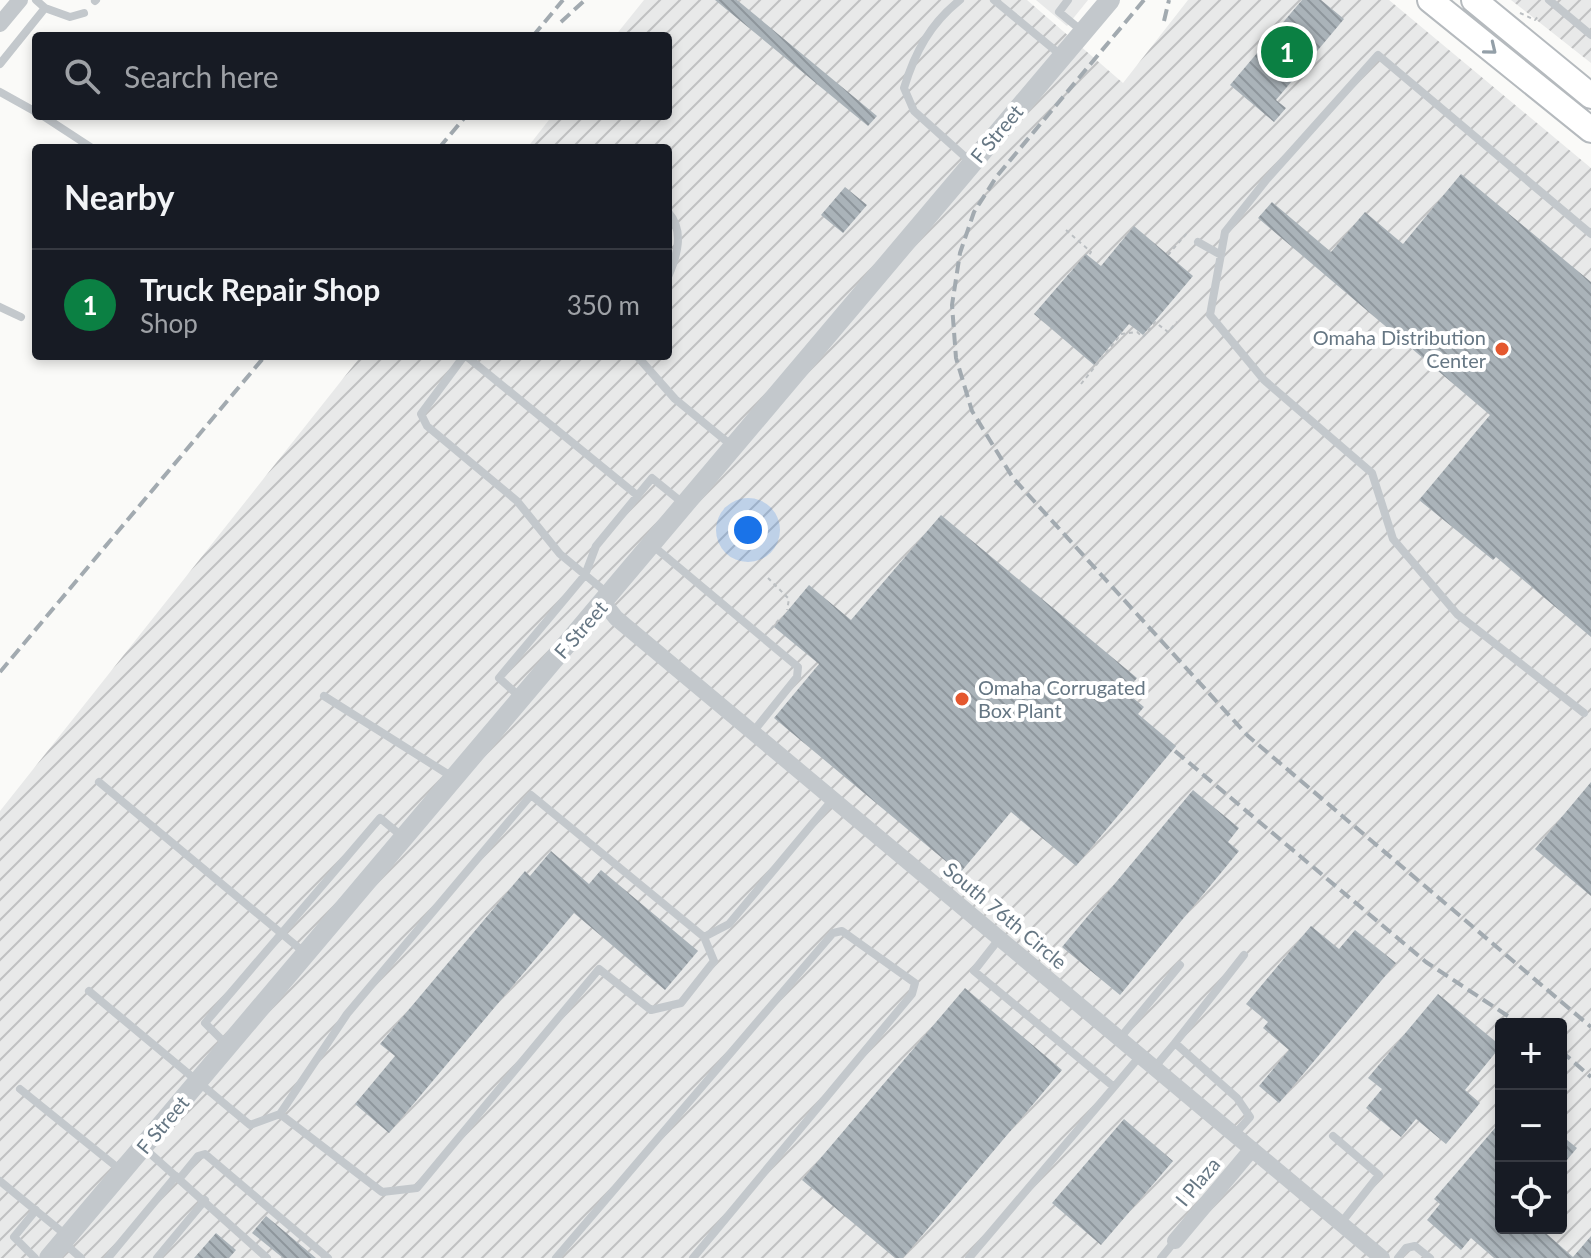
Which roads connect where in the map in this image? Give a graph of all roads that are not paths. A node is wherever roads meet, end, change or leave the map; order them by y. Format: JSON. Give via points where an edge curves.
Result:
{"nodes":[{"id":1,"x":20,"y":0,"type":"edge"},
{"id":2,"x":36,"y":0,"type":"edge"},
{"id":3,"x":960,"y":0,"type":"edge"},
{"id":4,"x":994,"y":0,"type":"edge"},
{"id":5,"x":1068,"y":0,"type":"edge"},
{"id":6,"x":1110,"y":0,"type":"edge"},
{"id":7,"x":1430,"y":0,"type":"edge"},
{"id":8,"x":1474,"y":0,"type":"edge"},
{"id":9,"x":1549,"y":0,"type":"edge"},
{"id":10,"x":1561,"y":0,"type":"edge"},
{"id":11,"x":45,"y":8,"type":"junction"},
{"id":12,"x":1562,"y":11,"type":"junction"},
{"id":13,"x":84,"y":13,"type":"dead end"},
{"id":14,"x":0,"y":24,"type":"edge"},
{"id":15,"x":1083,"y":32,"type":"junction"},
{"id":16,"x":1591,"y":35,"type":"edge"},
{"id":17,"x":1062,"y":56,"type":"junction"},
{"id":18,"x":0,"y":64,"type":"edge"},
{"id":19,"x":0,"y":92,"type":"edge"},
{"id":20,"x":1591,"y":96,"type":"edge"},
{"id":21,"x":32,"y":110,"type":"edge"},
{"id":22,"x":49,"y":120,"type":"edge"},
{"id":23,"x":1591,"y":130,"type":"edge"},
{"id":24,"x":86,"y":144,"type":"edge"},
{"id":25,"x":972,"y":163,"type":"junction"},
{"id":26,"x":672,"y":217,"type":"edge"},
{"id":27,"x":1591,"y":234,"type":"edge"},
{"id":28,"x":1198,"y":242,"type":"dead end"},
{"id":29,"x":1221,"y":255,"type":"junction"},
{"id":30,"x":672,"y":268,"type":"edge"},
{"id":31,"x":0,"y":307,"type":"edge"},
{"id":32,"x":21,"y":317,"type":"dead end"},
{"id":33,"x":462,"y":360,"type":"edge"},
{"id":34,"x":470,"y":360,"type":"edge"},
{"id":35,"x":641,"y":360,"type":"edge"},
{"id":36,"x":734,"y":447,"type":"junction"},
{"id":37,"x":638,"y":496,"type":"junction"},
{"id":38,"x":685,"y":505,"type":"junction"},
{"id":39,"x":651,"y":545,"type":"junction"},
{"id":40,"x":585,"y":575,"type":"junction"},
{"id":41,"x":607,"y":600,"type":"junction"},
{"id":42,"x":324,"y":696,"type":"dead end"},
{"id":43,"x":522,"y":699,"type":"junction"},
{"id":44,"x":1584,"y":713,"type":"dead end"},
{"id":45,"x":753,"y":732,"type":"junction"},
{"id":46,"x":455,"y":778,"type":"junction"},
{"id":47,"x":99,"y":782,"type":"dead end"},
{"id":48,"x":833,"y":799,"type":"junction"},
{"id":49,"x":404,"y":838,"type":"junction"},
{"id":50,"x":282,"y":934,"type":"junction"},
{"id":51,"x":704,"y":937,"type":"junction"},
{"id":52,"x":999,"y":938,"type":"junction"},
{"id":53,"x":306,"y":954,"type":"junction"},
{"id":54,"x":1244,"y":955,"type":"dead end"},
{"id":55,"x":1180,"y":965,"type":"dead end"},
{"id":56,"x":89,"y":991,"type":"dead end"},
{"id":57,"x":1119,"y":1039,"type":"junction"},
{"id":58,"x":1175,"y":1043,"type":"junction"},
{"id":59,"x":229,"y":1046,"type":"junction"},
{"id":60,"x":1140,"y":1056,"type":"junction"},
{"id":61,"x":1154,"y":1068,"type":"junction"},
{"id":62,"x":199,"y":1081,"type":"junction"},
{"id":63,"x":1114,"y":1087,"type":"junction"},
{"id":64,"x":20,"y":1089,"type":"dead end"},
{"id":65,"x":280,"y":1114,"type":"junction"},
{"id":66,"x":1234,"y":1134,"type":"junction"},
{"id":67,"x":1333,"y":1136,"type":"dead end"},
{"id":68,"x":143,"y":1148,"type":"junction"},
{"id":69,"x":1252,"y":1149,"type":"junction"},
{"id":70,"x":124,"y":1172,"type":"junction"},
{"id":71,"x":178,"y":1177,"type":"junction"},
{"id":72,"x":0,"y":1181,"type":"edge"},
{"id":73,"x":205,"y":1200,"type":"junction"},
{"id":74,"x":36,"y":1210,"type":"junction"},
{"id":75,"x":1340,"y":1223,"type":"junction"},
{"id":76,"x":1175,"y":1241,"type":"joint"},
{"id":77,"x":53,"y":1252,"type":"edge"},
{"id":78,"x":1363,"y":1252,"type":"edge"},
{"id":79,"x":256,"y":1255,"type":"edge"},
{"id":80,"x":81,"y":1258,"type":"edge"},
{"id":81,"x":108,"y":1258,"type":"edge"},
{"id":82,"x":157,"y":1258,"type":"edge"},
{"id":83,"x":267,"y":1258,"type":"edge"},
{"id":84,"x":328,"y":1258,"type":"edge"},
{"id":85,"x":556,"y":1258,"type":"edge"},
{"id":86,"x":693,"y":1258,"type":"edge"},
{"id":87,"x":969,"y":1258,"type":"edge"},
{"id":88,"x":1161,"y":1258,"type":"edge"},
{"id":89,"x":1382,"y":1258,"type":"edge"},
{"id":90,"x":1398,"y":1258,"type":"edge"},
{"id":91,"x":1430,"y":1258,"type":"edge"}],
"edges":[{"from":1,"to":14,"type":"street"},
{"from":2,"to":11,"type":"lane"},
{"from":3,"to":25,"type":"lane","via":[[940,17],[914,55],[904,88],[914,111]]},
{"from":4,"to":17,"type":"lane"},
{"from":5,"to":15,"type":"lane","via":[[1059,12]]},
{"from":6,"to":15,"type":"street","name":"F Street"},
{"from":7,"to":23,"type":"main road","one_way":true},
{"from":8,"to":20,"type":"main road"},
{"from":9,"to":12,"type":"lane"},
{"from":10,"to":12,"type":"lane"},
{"from":11,"to":13,"type":"lane","via":[[70,17]]},
{"from":11,"to":18,"type":"lane"},
{"from":12,"to":16,"type":"lane"},
{"from":15,"to":17,"type":"street","name":"F Street"},
{"from":17,"to":25,"type":"street","name":"F Street"},
{"from":19,"to":21,"type":"lane"},
{"from":22,"to":24,"type":"lane"},
{"from":25,"to":36,"type":"street","name":"F Street"},
{"from":26,"to":30,"type":"lane","via":[[679,253]]},
{"from":27,"to":29,"type":"lane","via":[[1378,55],[1240,212],[1225,232]]},
{"from":28,"to":29,"type":"lane"},
{"from":29,"to":44,"type":"lane","via":[[1210,315],[1264,380],[1372,473],[1393,539],[1457,614]]},
{"from":31,"to":32,"type":"lane"},
{"from":33,"to":40,"type":"lane","via":[[421,414],[427,426],[517,501],[560,554]]},
{"from":34,"to":37,"type":"lane"},
{"from":35,"to":36,"type":"lane","via":[[675,399]]},
{"from":36,"to":38,"type":"street","name":"F Street"},
{"from":37,"to":38,"type":"lane","via":[[652,478]]},
{"from":37,"to":40,"type":"lane","via":[[596,546]]},
{"from":38,"to":39,"type":"street","name":"F Street"},
{"from":39,"to":41,"type":"street","name":"F Street"},
{"from":39,"to":45,"type":"lane","via":[[798,667],[797,677]]},
{"from":40,"to":41,"type":"lane"},
{"from":40,"to":43,"type":"lane","via":[[499,678]]},
{"from":41,"to":43,"type":"street","name":"F Street"},
{"from":41,"to":45,"type":"street","name":"South 76th Circle","via":[[616,618]]},
{"from":42,"to":46,"type":"lane"},
{"from":43,"to":46,"type":"street","name":"F Street"},
{"from":45,"to":48,"type":"street","name":"South 76th Circle"},
{"from":46,"to":49,"type":"street","name":"F Street"},
{"from":47,"to":50,"type":"lane"},
{"from":48,"to":51,"type":"lane","via":[[729,924]]},
{"from":48,"to":52,"type":"street","name":"South 76th Circle"},
{"from":49,"to":50,"type":"lane","via":[[380,818]]},
{"from":49,"to":53,"type":"street","name":"F Street"},
{"from":50,"to":53,"type":"lane"},
{"from":50,"to":59,"type":"lane","via":[[205,1023]]},
{"from":51,"to":65,"type":"lane","via":[[714,961],[681,1003],[651,1010],[599,969],[417,1188],[382,1192]]},
{"from":51,"to":65,"type":"lane","via":[[531,795],[347,1014]]},
{"from":52,"to":57,"type":"street","name":"South 76th Circle"},
{"from":52,"to":63,"type":"lane","via":[[974,971]]},
{"from":53,"to":59,"type":"street","name":"F Street"},
{"from":54,"to":58,"type":"lane"},
{"from":55,"to":57,"type":"lane"},
{"from":56,"to":62,"type":"lane"},
{"from":57,"to":60,"type":"street","name":"South 76th Circle"},
{"from":58,"to":61,"type":"lane"},
{"from":58,"to":66,"type":"lane","via":[[1237,1098],[1250,1117]]},
{"from":59,"to":62,"type":"street","name":"F Street"},
{"from":60,"to":61,"type":"street","name":"South 76th Circle"},
{"from":60,"to":63,"type":"lane"},
{"from":61,"to":66,"type":"street","name":"South 76th Circle"},
{"from":62,"to":65,"type":"lane","via":[[250,1125]]},
{"from":62,"to":68,"type":"street","name":"F Street"},
{"from":63,"to":87,"type":"lane"},
{"from":64,"to":70,"type":"lane"},
{"from":66,"to":69,"type":"street","name":"South 76th Circle"},
{"from":67,"to":75,"type":"lane","via":[[1379,1175]]},
{"from":68,"to":70,"type":"street","name":"F Street"},
{"from":68,"to":71,"type":"lane"},
{"from":69,"to":75,"type":"street","name":"South 76th Circle"},
{"from":69,"to":76,"type":"street","name":"I Plaza"},
{"from":70,"to":77,"type":"street","name":"F Street"},
{"from":71,"to":73,"type":"lane"},
{"from":71,"to":81,"type":"lane"},
{"from":71,"to":84,"type":"lane","via":[[205,1154]]},
{"from":72,"to":74,"type":"lane"},
{"from":73,"to":79,"type":"lane"},
{"from":73,"to":82,"type":"lane"},
{"from":74,"to":77,"type":"lane"},
{"from":74,"to":77,"type":"lane","via":[[14,1237]]},
{"from":75,"to":78,"type":"street","name":"South 76th Circle"},
{"from":76,"to":88,"type":"lane"},
{"from":77,"to":80,"type":"lane"},
{"from":78,"to":89,"type":"street","name":"South 76th Circle"},
{"from":79,"to":83,"type":"lane"},
{"from":85,"to":86,"type":"lane","via":[[833,933],[842,931],[915,983],[912,994]]},
{"from":90,"to":91,"type":"lane","via":[[1415,1246]]}]}
